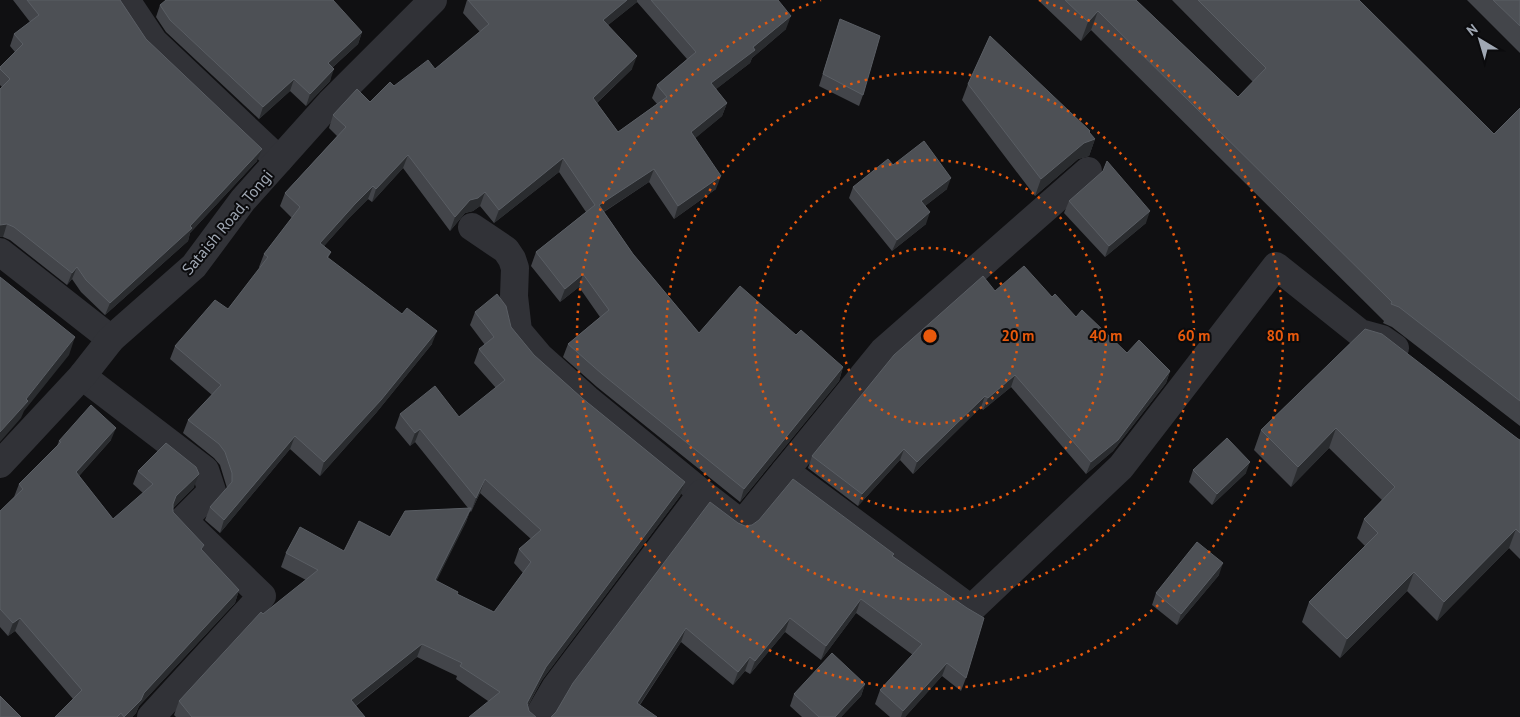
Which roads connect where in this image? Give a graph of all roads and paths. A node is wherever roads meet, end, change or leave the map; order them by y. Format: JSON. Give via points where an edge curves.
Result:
{"nodes":[{"id":1,"x":126,"y":0,"type":"edge"},
{"id":2,"x":433,"y":0,"type":"edge"},
{"id":3,"x":279,"y":160,"type":"junction"},
{"id":4,"x":1088,"y":171,"type":"dead end"},
{"id":5,"x":472,"y":227,"type":"dead end"},
{"id":6,"x":0,"y":252,"type":"edge"},
{"id":7,"x":111,"y":339,"type":"junction"},
{"id":8,"x":1412,"y":362,"type":"edge"},
{"id":9,"x":82,"y":376,"type":"junction"},
{"id":10,"x":0,"y":464,"type":"edge"},
{"id":11,"x":785,"y":470,"type":"junction"},
{"id":12,"x":702,"y":493,"type":"junction"},
{"id":13,"x":151,"y":717,"type":"edge"},
{"id":14,"x":538,"y":717,"type":"edge"}],
"edges":[{"from":1,"to":3,"type":"street","via":[[154,42]]},
{"from":2,"to":3,"type":"street","name":"Sataish Road, Tongi","via":[[330,103]]},
{"from":3,"to":7,"type":"street","name":"Sataish Road, Tongi","via":[[243,200],[194,266]]},
{"from":4,"to":11,"type":"street","via":[[883,351]]},
{"from":5,"to":12,"type":"street","via":[[506,250],[512,259],[516,268],[514,296],[518,331],[540,357],[586,399]]},
{"from":6,"to":7,"type":"street"},
{"from":7,"to":9,"type":"street","name":"Sataish Road, Tongi"},
{"from":8,"to":11,"type":"street","via":[[1382,339],[1360,333],[1276,266],[1121,467],[971,609]]},
{"from":9,"to":10,"type":"street","name":"Sataish Road, Tongi"},
{"from":9,"to":13,"type":"street","via":[[205,470],[212,491],[183,520],[262,596]]},
{"from":11,"to":12,"type":"street","via":[[742,524]]},
{"from":12,"to":14,"type":"street","via":[[566,672]]}]}
